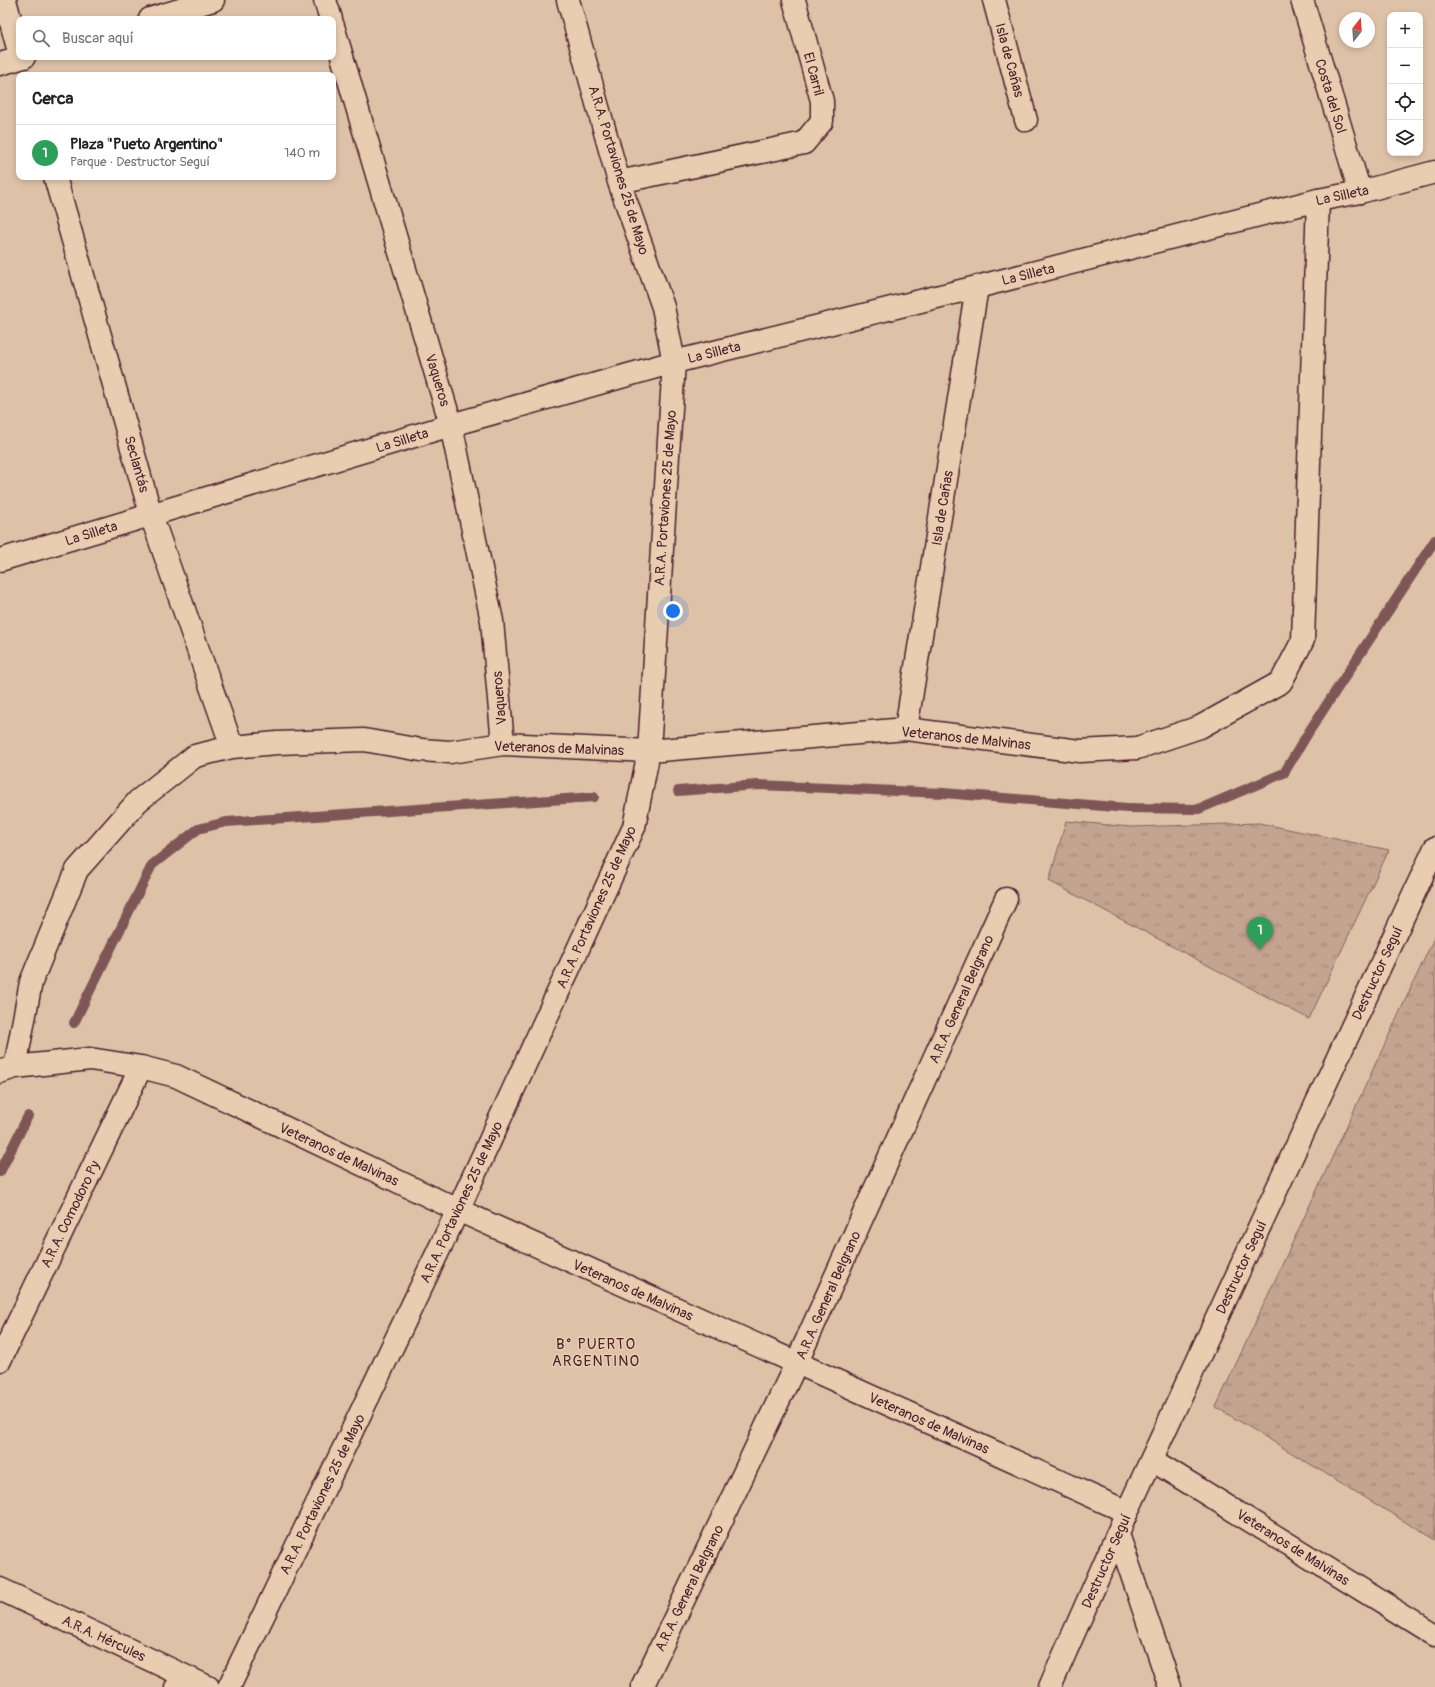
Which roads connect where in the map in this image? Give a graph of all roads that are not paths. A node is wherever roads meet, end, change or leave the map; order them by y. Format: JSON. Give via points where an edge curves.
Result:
{"nodes":[{"id":1,"x":5,"y":0,"type":"edge"},
{"id":2,"x":213,"y":0,"type":"edge"},
{"id":3,"x":325,"y":0,"type":"edge"},
{"id":4,"x":568,"y":0,"type":"edge"},
{"id":5,"x":794,"y":0,"type":"edge"},
{"id":6,"x":994,"y":0,"type":"edge"},
{"id":7,"x":1302,"y":0,"type":"edge"},
{"id":8,"x":160,"y":16,"type":"edge"},
{"id":9,"x":330,"y":16,"type":"edge"},
{"id":10,"x":336,"y":36,"type":"edge"},
{"id":11,"x":16,"y":39,"type":"edge"},
{"id":12,"x":22,"y":60,"type":"edge"},
{"id":13,"x":0,"y":64,"type":"edge"},
{"id":14,"x":1026,"y":120,"type":"dead end"},
{"id":15,"x":1435,"y":172,"type":"edge"},
{"id":16,"x":56,"y":180,"type":"edge"},
{"id":17,"x":619,"y":182,"type":"junction"},
{"id":18,"x":1360,"y":192,"type":"junction"},
{"id":19,"x":1318,"y":200,"type":"junction"},
{"id":20,"x":977,"y":287,"type":"junction"},
{"id":21,"x":674,"y":362,"type":"junction"},
{"id":22,"x":451,"y":425,"type":"junction"},
{"id":23,"x":151,"y":515,"type":"junction"},
{"id":24,"x":0,"y":560,"type":"edge"},
{"id":25,"x":906,"y":730,"type":"junction"},
{"id":26,"x":503,"y":744,"type":"junction"},
{"id":27,"x":232,"y":747,"type":"junction"},
{"id":28,"x":649,"y":751,"type":"junction"},
{"id":29,"x":1435,"y":848,"type":"edge"},
{"id":30,"x":1006,"y":899,"type":"dead end"},
{"id":31,"x":141,"y":1067,"type":"junction"},
{"id":32,"x":8,"y":1070,"type":"edge"},
{"id":33,"x":458,"y":1210,"type":"junction"},
{"id":34,"x":0,"y":1360,"type":"edge"},
{"id":35,"x":796,"y":1364,"type":"junction"},
{"id":36,"x":1152,"y":1460,"type":"junction"},
{"id":37,"x":1127,"y":1512,"type":"junction"},
{"id":38,"x":1118,"y":1534,"type":"junction"},
{"id":39,"x":0,"y":1589,"type":"edge"},
{"id":40,"x":1435,"y":1635,"type":"edge"},
{"id":41,"x":200,"y":1685,"type":"edge"},
{"id":42,"x":174,"y":1687,"type":"edge"},
{"id":43,"x":230,"y":1687,"type":"edge"},
{"id":44,"x":642,"y":1687,"type":"edge"},
{"id":45,"x":1050,"y":1687,"type":"edge"},
{"id":46,"x":1170,"y":1687,"type":"edge"}],
"edges":[{"from":1,"to":11,"type":"street"},
{"from":2,"to":8,"type":"street"},
{"from":3,"to":9,"type":"street"},
{"from":4,"to":17,"type":"street","name":"A.R.A. Portaviones 25 de Mayo"},
{"from":5,"to":17,"type":"street","name":"El Carril","via":[[822,101],[822,121],[804,143]]},
{"from":6,"to":14,"type":"street","name":"Isla de Cañas"},
{"from":7,"to":18,"type":"street","name":"Costa del Sol"},
{"from":10,"to":22,"type":"street","name":"Vaqueros"},
{"from":12,"to":13,"type":"street"},
{"from":15,"to":18,"type":"street","name":"La Silleta"},
{"from":16,"to":23,"type":"street","name":"Seclantás"},
{"from":17,"to":21,"type":"street","name":"A.R.A. Portaviones 25 de Mayo","via":[[663,307]]},
{"from":18,"to":19,"type":"street","name":"La Silleta"},
{"from":19,"to":20,"type":"street","name":"La Silleta"},
{"from":19,"to":25,"type":"street","name":"Veteranos de Malvinas","via":[[1303,640],[1281,682],[1200,727],[1137,748],[1080,751]]},
{"from":20,"to":21,"type":"street","name":"La Silleta"},
{"from":20,"to":25,"type":"street","name":"Isla de Cañas"},
{"from":21,"to":22,"type":"street","name":"La Silleta"},
{"from":21,"to":28,"type":"street","name":"A.R.A. Portaviones 25 de Mayo"},
{"from":22,"to":23,"type":"street","name":"La Silleta"},
{"from":22,"to":26,"type":"street","name":"Vaqueros","via":[[492,620]]},
{"from":23,"to":24,"type":"street","name":"La Silleta"},
{"from":23,"to":27,"type":"street","name":"Seclantás"},
{"from":25,"to":28,"type":"street","name":"Veteranos de Malvinas"},
{"from":26,"to":27,"type":"street","name":"Veteranos de Malvinas","via":[[450,752],[421,750],[364,740]]},
{"from":26,"to":28,"type":"street","name":"Veteranos de Malvinas"},
{"from":27,"to":32,"type":"street","name":"Veteranos de Malvinas","via":[[195,756],[138,801],[77,870],[32,982]]},
{"from":28,"to":33,"type":"street","name":"A.R.A. Portaviones 25 de Mayo","via":[[634,827]]},
{"from":29,"to":36,"type":"street","name":"Destructor Seguí"},
{"from":30,"to":35,"type":"street","name":"A.R.A. General Belgrano"},
{"from":31,"to":32,"type":"street","name":"Veteranos de Malvinas","via":[[90,1059]]},
{"from":31,"to":33,"type":"street","name":"Veteranos de Malvinas","via":[[176,1076]]},
{"from":31,"to":34,"type":"street","name":"A.R.A. Comodoro Py"},
{"from":33,"to":35,"type":"street","name":"Veteranos de Malvinas"},
{"from":33,"to":43,"type":"street","name":"A.R.A. Portaviones 25 de Mayo"},
{"from":35,"to":37,"type":"street","name":"Veteranos de Malvinas"},
{"from":35,"to":44,"type":"street","name":"A.R.A. General Belgrano"},
{"from":36,"to":37,"type":"street","name":"Destructor Seguí"},
{"from":36,"to":40,"type":"street","name":"Veteranos de Malvinas"},
{"from":37,"to":38,"type":"street","name":"Destructor Seguí"},
{"from":38,"to":45,"type":"street","name":"Destructor Seguí"},
{"from":38,"to":46,"type":"street"},
{"from":39,"to":41,"type":"street","name":"A.R.A. Hércules"},
{"from":41,"to":42,"type":"lane"}]}
